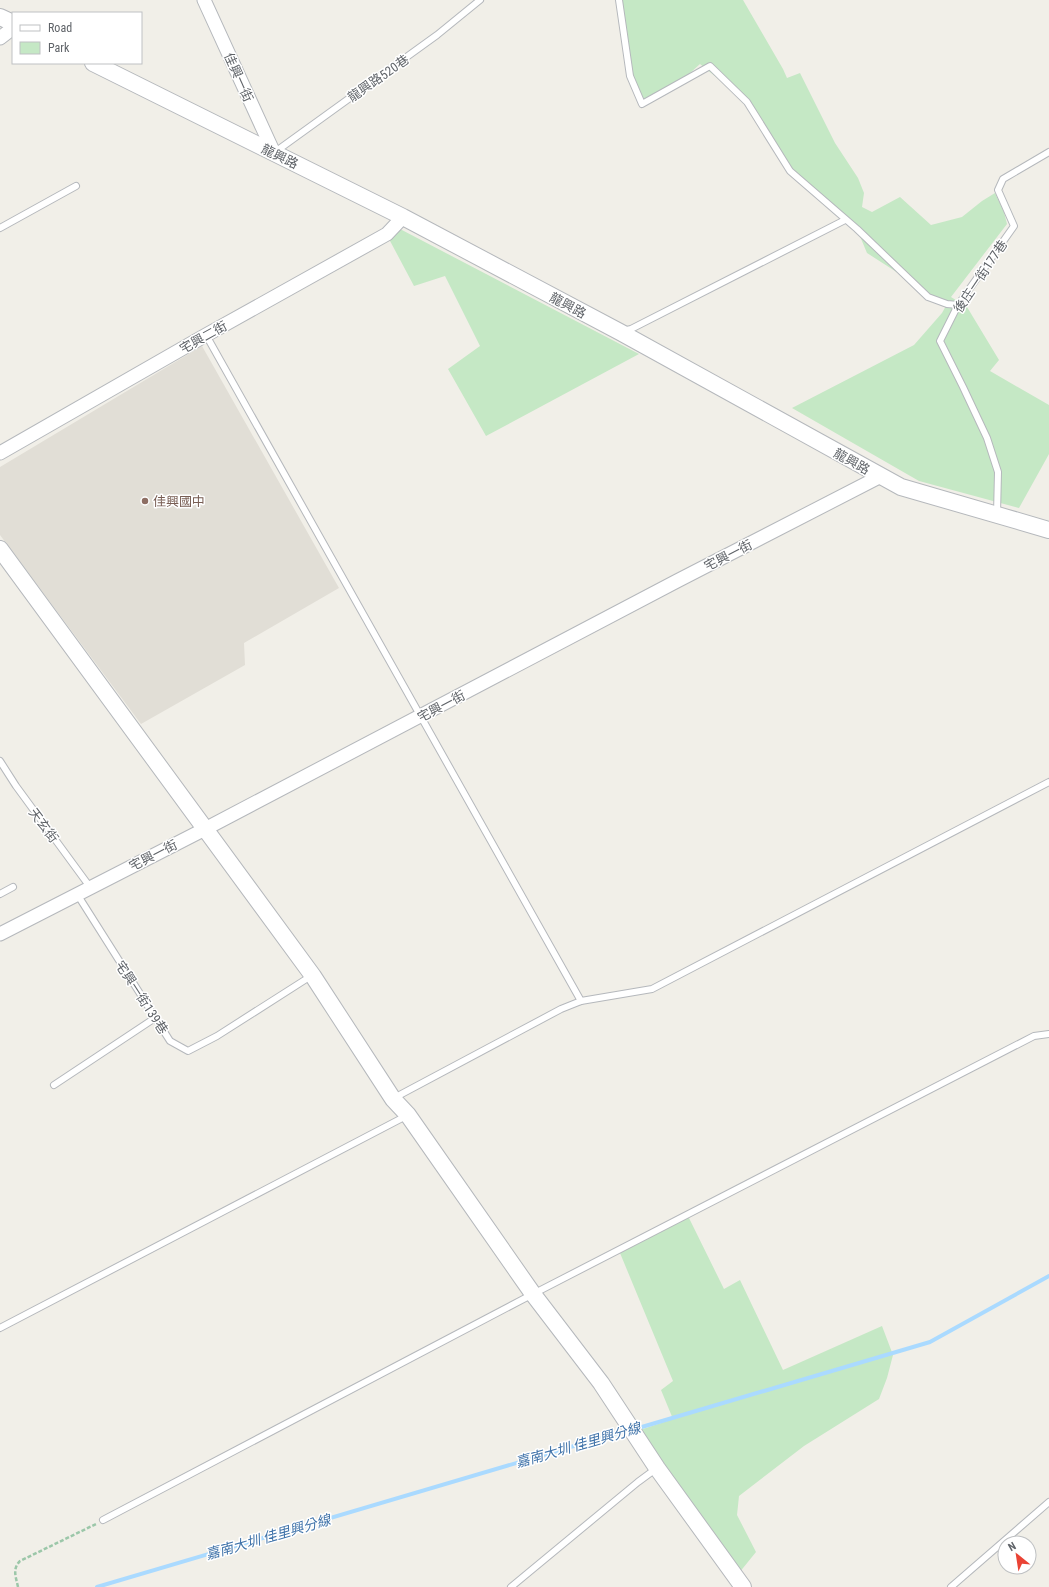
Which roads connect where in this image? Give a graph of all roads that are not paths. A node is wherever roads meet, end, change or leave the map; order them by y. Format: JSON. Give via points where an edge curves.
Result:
{"nodes":[{"id":1,"x":204,"y":0,"type":"edge"},
{"id":2,"x":480,"y":0,"type":"edge"},
{"id":3,"x":619,"y":0,"type":"edge"},
{"id":4,"x":0,"y":17,"type":"edge"},
{"id":5,"x":12,"y":23,"type":"edge"},
{"id":6,"x":12,"y":29,"type":"edge"},
{"id":7,"x":0,"y":38,"type":"edge"},
{"id":8,"x":95,"y":64,"type":"edge"},
{"id":9,"x":1049,"y":152,"type":"edge"},
{"id":10,"x":274,"y":153,"type":"junction"},
{"id":11,"x":76,"y":186,"type":"dead end"},
{"id":12,"x":403,"y":217,"type":"junction"},
{"id":13,"x":845,"y":220,"type":"junction"},
{"id":14,"x":0,"y":228,"type":"edge"},
{"id":15,"x":958,"y":305,"type":"junction"},
{"id":16,"x":620,"y":332,"type":"junction"},
{"id":17,"x":206,"y":335,"type":"junction"},
{"id":18,"x":0,"y":453,"type":"edge"},
{"id":19,"x":881,"y":476,"type":"junction"},
{"id":20,"x":997,"y":514,"type":"junction"},
{"id":21,"x":1049,"y":530,"type":"edge"},
{"id":22,"x":0,"y":549,"type":"edge"},
{"id":23,"x":421,"y":716,"type":"junction"},
{"id":24,"x":0,"y":761,"type":"edge"},
{"id":25,"x":1049,"y":782,"type":"edge"},
{"id":26,"x":205,"y":829,"type":"junction"},
{"id":27,"x":13,"y":887,"type":"dead end"},
{"id":28,"x":90,"y":887,"type":"junction"},
{"id":29,"x":0,"y":894,"type":"edge"},
{"id":30,"x":77,"y":894,"type":"junction"},
{"id":31,"x":0,"y":934,"type":"edge"},
{"id":32,"x":313,"y":976,"type":"junction"},
{"id":33,"x":581,"y":1001,"type":"junction"},
{"id":34,"x":155,"y":1018,"type":"junction"},
{"id":35,"x":1049,"y":1034,"type":"edge"},
{"id":36,"x":54,"y":1085,"type":"dead end"},
{"id":37,"x":393,"y":1099,"type":"junction"},
{"id":38,"x":408,"y":1115,"type":"junction"},
{"id":39,"x":533,"y":1294,"type":"junction"},
{"id":40,"x":0,"y":1328,"type":"edge"},
{"id":41,"x":657,"y":1468,"type":"junction"},
{"id":42,"x":1049,"y":1502,"type":"edge"},
{"id":43,"x":103,"y":1520,"type":"road end"},
{"id":44,"x":510,"y":1587,"type":"edge"},
{"id":45,"x":743,"y":1587,"type":"edge"},
{"id":46,"x":951,"y":1587,"type":"edge"}],
"edges":[{"from":1,"to":10,"type":"street","name":"佳興一街"},
{"from":2,"to":10,"type":"lane","name":"龍興路520巷","via":[[438,35]]},
{"from":3,"to":13,"type":"lane","via":[[630,76],[642,104],[710,66],[747,102],[790,171]]},
{"from":4,"to":5,"type":"street"},
{"from":6,"to":7,"type":"street"},
{"from":8,"to":10,"type":"street","name":"龍興路"},
{"from":9,"to":15,"type":"lane","name":"後庄一街177巷","via":[[1003,179],[998,190],[1014,226]]},
{"from":10,"to":12,"type":"street","name":"龍興路"},
{"from":11,"to":14,"type":"lane"},
{"from":12,"to":16,"type":"street","name":"龍興路"},
{"from":12,"to":17,"type":"street","name":"宅興二街","via":[[387,234]]},
{"from":13,"to":15,"type":"lane","via":[[928,297]]},
{"from":13,"to":16,"type":"lane","via":[[631,329]]},
{"from":15,"to":20,"type":"lane","name":"後庄一街177巷","via":[[940,341],[987,438],[998,472]]},
{"from":16,"to":19,"type":"street","name":"龍興路"},
{"from":17,"to":18,"type":"street","name":"宅興二街"},
{"from":17,"to":23,"type":"lane"},
{"from":19,"to":20,"type":"street","name":"龍興路","via":[[901,487]]},
{"from":19,"to":23,"type":"street","name":"宅興一街"},
{"from":20,"to":21,"type":"street","name":"龍興路"},
{"from":22,"to":26,"type":"street"},
{"from":23,"to":26,"type":"street","name":"宅興一街"},
{"from":23,"to":33,"type":"lane"},
{"from":24,"to":28,"type":"lane","name":"天玄街"},
{"from":25,"to":33,"type":"lane","via":[[652,989]]},
{"from":26,"to":28,"type":"street","name":"宅興一街"},
{"from":26,"to":32,"type":"street"},
{"from":27,"to":29,"type":"lane"},
{"from":28,"to":30,"type":"street","name":"宅興一街"},
{"from":30,"to":31,"type":"street","name":"宅興一街"},
{"from":30,"to":34,"type":"lane","name":"宅興一街139巷"},
{"from":32,"to":34,"type":"lane","name":"宅興一街139巷","via":[[217,1036],[188,1051],[170,1041]]},
{"from":32,"to":37,"type":"street"},
{"from":33,"to":37,"type":"lane"},
{"from":34,"to":36,"type":"lane"},
{"from":35,"to":39,"type":"lane","via":[[1034,1036]]},
{"from":37,"to":38,"type":"street"},
{"from":38,"to":39,"type":"street"},
{"from":38,"to":40,"type":"lane"},
{"from":39,"to":41,"type":"street","via":[[601,1383]]},
{"from":39,"to":43,"type":"lane"},
{"from":41,"to":44,"type":"lane"},
{"from":41,"to":45,"type":"street"},
{"from":42,"to":46,"type":"lane"}]}
